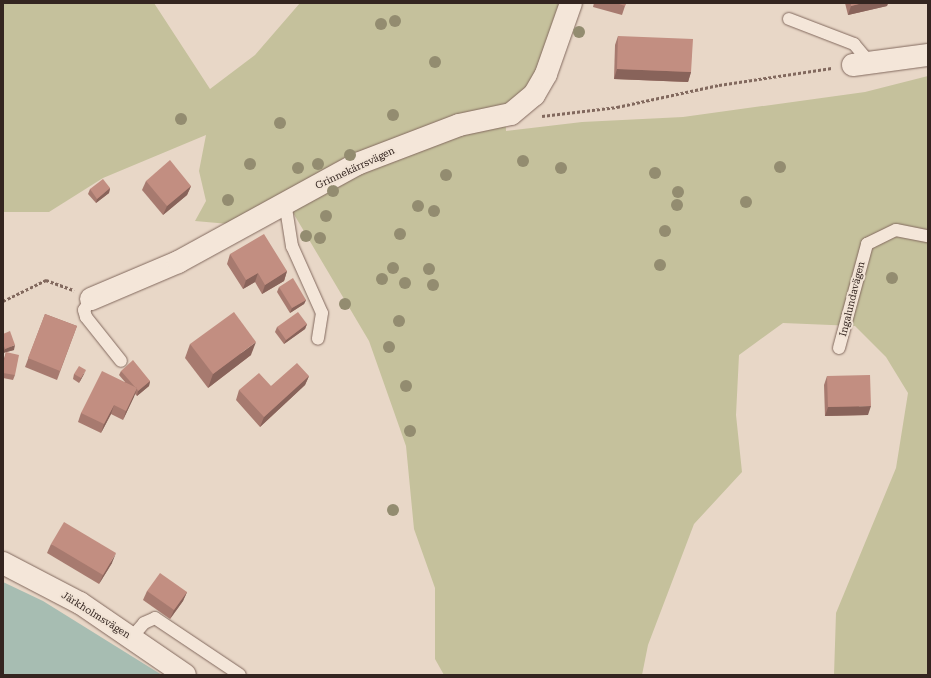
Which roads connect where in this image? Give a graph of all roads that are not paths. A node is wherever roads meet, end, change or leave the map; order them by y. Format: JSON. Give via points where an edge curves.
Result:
{"nodes":[{"id":1,"x":571,"y":3,"type":"edge"},
{"id":2,"x":789,"y":19,"type":"dead end"},
{"id":3,"x":928,"y":55,"type":"edge"},
{"id":4,"x":861,"y":63,"type":"joint"},
{"id":5,"x":285,"y":202,"type":"junction"},
{"id":6,"x":928,"y":236,"type":"edge"},
{"id":7,"x":91,"y":299,"type":"joint"},
{"id":8,"x":318,"y":339,"type":"dead end"},
{"id":9,"x":839,"y":348,"type":"dead end"},
{"id":10,"x":121,"y":361,"type":"dead end"},
{"id":11,"x":3,"y":563,"type":"edge"},
{"id":12,"x":132,"y":637,"type":"junction"},
{"id":13,"x":185,"y":675,"type":"edge"},
{"id":14,"x":240,"y":675,"type":"edge"}],
"edges":[{"from":1,"to":5,"type":"street","name":"Grinnekärrsvägen","via":[[546,74],[534,94],[511,114],[425,136],[357,164]]},
{"from":2,"to":4,"type":"lane","via":[[854,44]]},
{"from":3,"to":4,"type":"street"},
{"from":5,"to":7,"type":"street","name":"Grinnekärrsvägen","via":[[178,262]]},
{"from":5,"to":8,"type":"lane","via":[[292,246],[322,313]]},
{"from":6,"to":9,"type":"lane","name":"Ingalundavägen","via":[[896,230],[867,244]]},
{"from":7,"to":10,"type":"lane","via":[[84,310],[86,317]]},
{"from":11,"to":12,"type":"street","name":"Järkholmsvägen","via":[[80,603]]},
{"from":12,"to":13,"type":"street","name":"Järkholmsvägen"},
{"from":12,"to":14,"type":"lane","via":[[144,623],[155,618]]}]}
